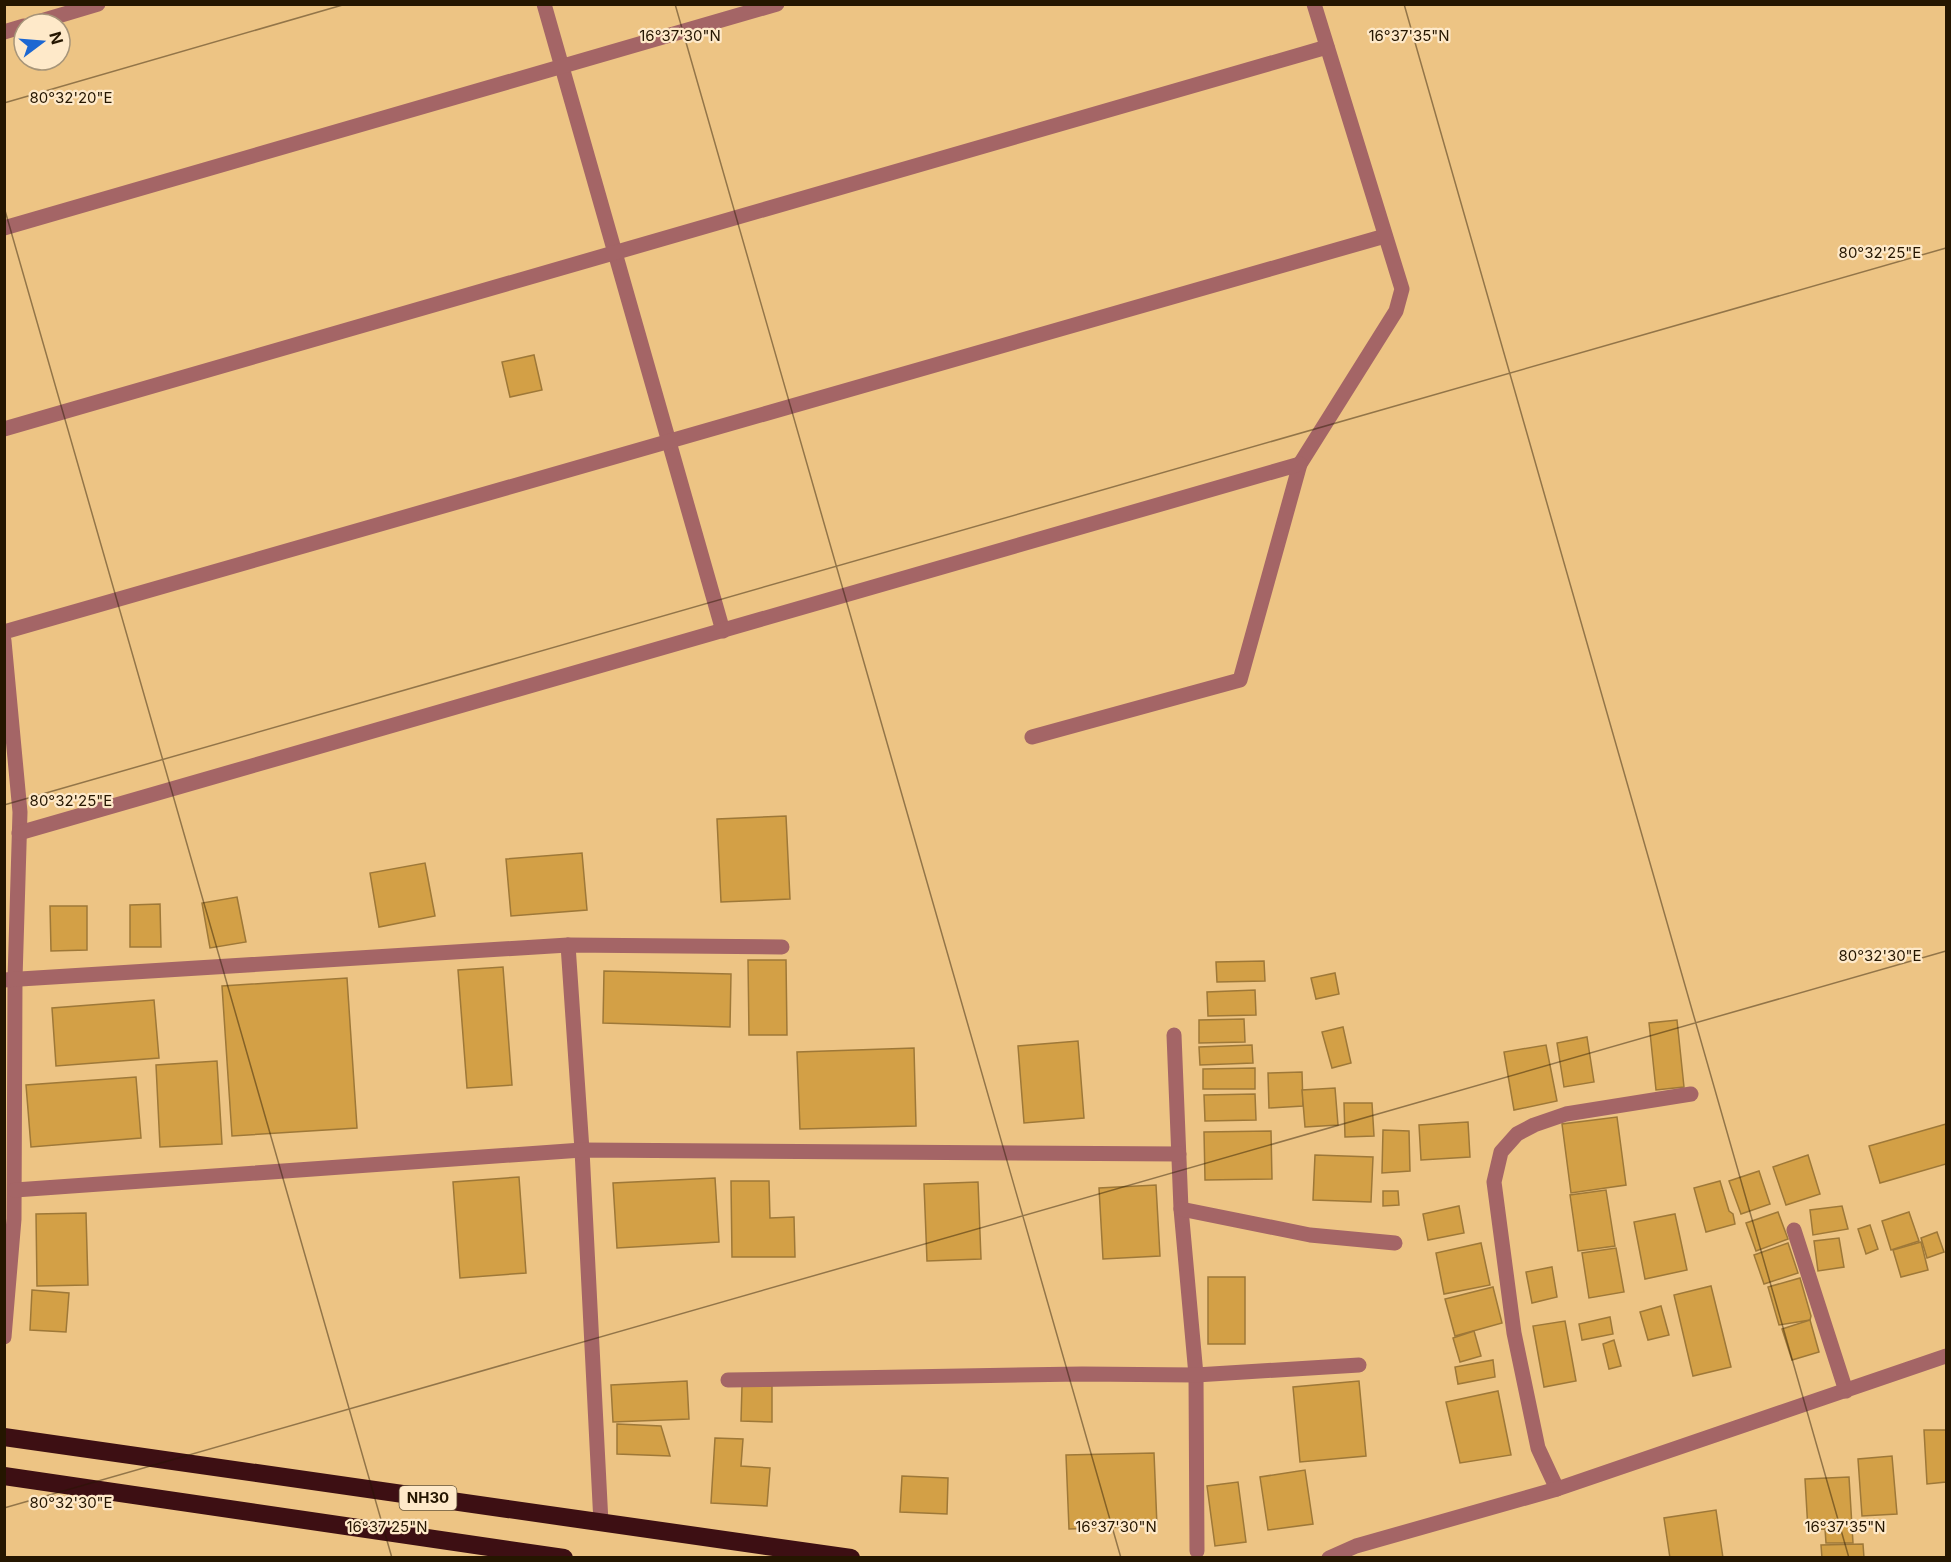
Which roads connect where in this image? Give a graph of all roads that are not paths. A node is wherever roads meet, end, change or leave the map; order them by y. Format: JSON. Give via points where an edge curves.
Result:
{"nodes":[{"id":1,"x":98,"y":4,"type":"edge"},
{"id":2,"x":544,"y":4,"type":"edge"},
{"id":3,"x":777,"y":4,"type":"edge"},
{"id":4,"x":1314,"y":4,"type":"edge"},
{"id":5,"x":71,"y":12,"type":"edge"},
{"id":6,"x":1327,"y":47,"type":"junction"},
{"id":7,"x":562,"y":67,"type":"junction"},
{"id":8,"x":4,"y":228,"type":"edge"},
{"id":9,"x":1385,"y":236,"type":"junction"},
{"id":10,"x":615,"y":252,"type":"junction"},
{"id":11,"x":4,"y":429,"type":"edge"},
{"id":12,"x":669,"y":442,"type":"junction"},
{"id":13,"x":1300,"y":464,"type":"junction"},
{"id":14,"x":723,"y":631,"type":"junction"},
{"id":15,"x":4,"y":632,"type":"edge"},
{"id":16,"x":4,"y":641,"type":"edge"},
{"id":17,"x":1032,"y":737,"type":"dead end"},
{"id":18,"x":19,"y":834,"type":"junction"},
{"id":19,"x":568,"y":945,"type":"junction"},
{"id":20,"x":782,"y":947,"type":"dead end"},
{"id":21,"x":10,"y":979,"type":"edge"},
{"id":22,"x":1174,"y":1035,"type":"dead end"},
{"id":23,"x":1691,"y":1094,"type":"dead end"},
{"id":24,"x":582,"y":1150,"type":"junction"},
{"id":25,"x":1179,"y":1154,"type":"junction"},
{"id":26,"x":15,"y":1190,"type":"junction"},
{"id":27,"x":1181,"y":1209,"type":"junction"},
{"id":28,"x":1794,"y":1230,"type":"dead end"},
{"id":29,"x":1395,"y":1243,"type":"dead end"},
{"id":30,"x":4,"y":1336,"type":"edge"},
{"id":31,"x":1947,"y":1356,"type":"edge"},
{"id":32,"x":1359,"y":1365,"type":"dead end"},
{"id":33,"x":1196,"y":1375,"type":"junction"},
{"id":34,"x":728,"y":1380,"type":"dead end"},
{"id":35,"x":1846,"y":1391,"type":"junction"},
{"id":36,"x":4,"y":1437,"type":"edge"},
{"id":37,"x":4,"y":1476,"type":"edge"},
{"id":38,"x":1557,"y":1489,"type":"junction"},
{"id":39,"x":601,"y":1522,"type":"junction"},
{"id":40,"x":1197,"y":1551,"type":"dead end"},
{"id":41,"x":560,"y":1557,"type":"edge"},
{"id":42,"x":851,"y":1557,"type":"edge"},
{"id":43,"x":1329,"y":1557,"type":"edge"}],
"edges":[{"from":1,"to":5,"type":"street"},
{"from":2,"to":7,"type":"street"},
{"from":3,"to":7,"type":"street"},
{"from":4,"to":6,"type":"street"},
{"from":6,"to":9,"type":"street"},
{"from":6,"to":10,"type":"street"},
{"from":7,"to":8,"type":"street"},
{"from":7,"to":10,"type":"street"},
{"from":9,"to":12,"type":"street"},
{"from":9,"to":13,"type":"street","via":[[1402,289],[1396,311]]},
{"from":10,"to":11,"type":"street"},
{"from":10,"to":12,"type":"street"},
{"from":12,"to":14,"type":"street"},
{"from":12,"to":15,"type":"street"},
{"from":13,"to":14,"type":"street"},
{"from":13,"to":17,"type":"street","via":[[1240,680]]},
{"from":14,"to":18,"type":"street"},
{"from":16,"to":18,"type":"street"},
{"from":18,"to":21,"type":"street"},
{"from":19,"to":20,"type":"street"},
{"from":19,"to":21,"type":"street"},
{"from":19,"to":24,"type":"street"},
{"from":21,"to":26,"type":"street"},
{"from":22,"to":25,"type":"street"},
{"from":23,"to":38,"type":"street","via":[[1566,1114],[1517,1134],[1501,1152],[1494,1182],[1514,1333],[1538,1448]]},
{"from":24,"to":25,"type":"street"},
{"from":24,"to":26,"type":"street"},
{"from":24,"to":39,"type":"street"},
{"from":25,"to":27,"type":"street"},
{"from":26,"to":30,"type":"street"},
{"from":27,"to":29,"type":"street","via":[[1310,1235]]},
{"from":27,"to":33,"type":"street"},
{"from":28,"to":35,"type":"street"},
{"from":31,"to":35,"type":"street"},
{"from":32,"to":33,"type":"street"},
{"from":33,"to":34,"type":"street"},
{"from":33,"to":40,"type":"street"},
{"from":35,"to":38,"type":"street"},
{"from":36,"to":39,"type":"highway","number":"NH30"},
{"from":37,"to":41,"type":"highway","number":"NH30"},
{"from":38,"to":43,"type":"street"},
{"from":39,"to":42,"type":"highway","number":"NH30"}]}
